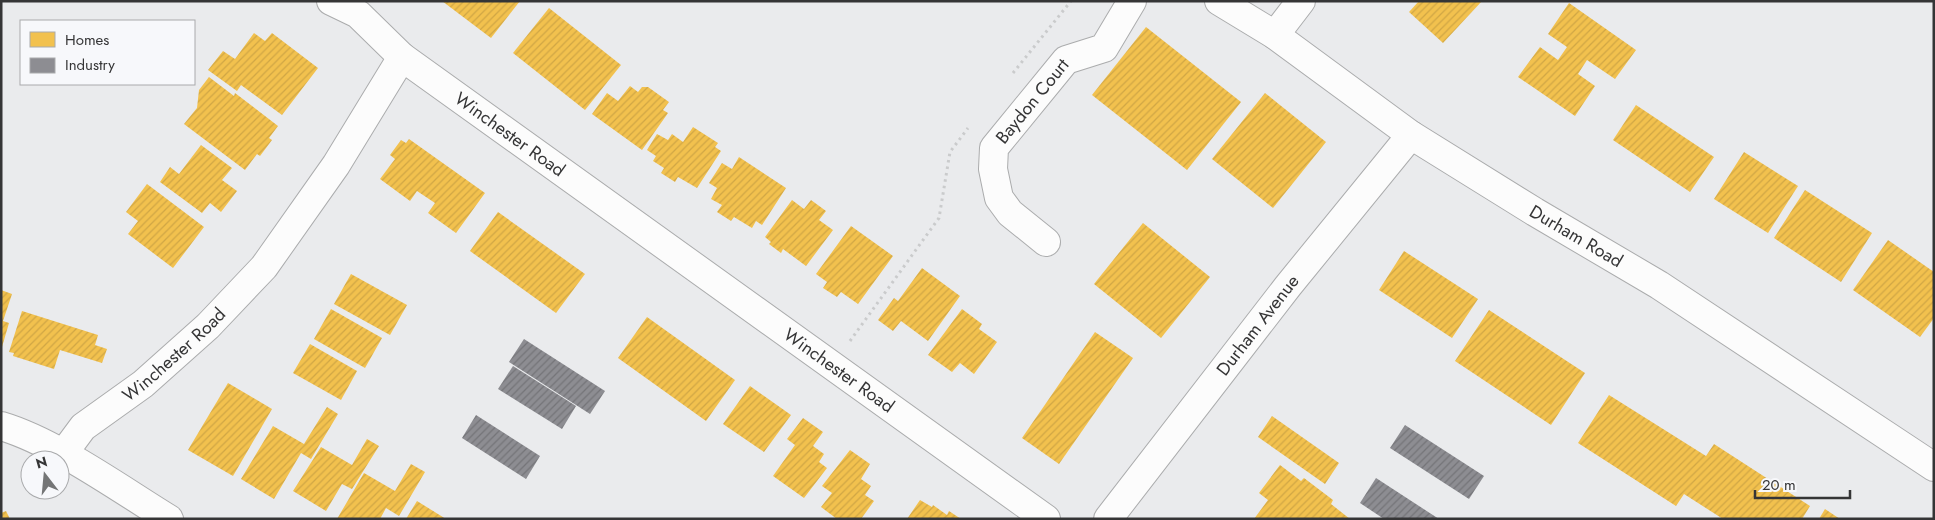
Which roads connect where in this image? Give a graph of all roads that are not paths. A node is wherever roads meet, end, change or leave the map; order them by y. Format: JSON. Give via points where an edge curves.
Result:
{"nodes":[{"id":1,"x":332,"y":1,"type":"edge"},
{"id":2,"x":1132,"y":1,"type":"edge"},
{"id":3,"x":1219,"y":1,"type":"edge"},
{"id":4,"x":1301,"y":1,"type":"edge"},
{"id":5,"x":1275,"y":35,"type":"junction"},
{"id":6,"x":402,"y":57,"type":"junction"},
{"id":7,"x":1411,"y":135,"type":"junction"},
{"id":8,"x":1046,"y":242,"type":"dead end"},
{"id":9,"x":1,"y":426,"type":"edge"},
{"id":10,"x":56,"y":450,"type":"edge"},
{"id":11,"x":66,"y":450,"type":"edge"},
{"id":12,"x":70,"y":458,"type":"edge"},
{"id":13,"x":1934,"y":468,"type":"edge"},
{"id":14,"x":169,"y":519,"type":"edge"},
{"id":15,"x":1046,"y":519,"type":"edge"},
{"id":16,"x":1108,"y":519,"type":"edge"}],
"edges":[{"from":1,"to":6,"type":"street","via":[[358,14]]},
{"from":2,"to":8,"type":"street","name":"Baydon Court","via":[[1104,48],[1066,60],[994,148],[993,168],[999,198],[1010,213]]},
{"from":3,"to":5,"type":"street","name":"Durham Road"},
{"from":4,"to":5,"type":"street"},
{"from":5,"to":7,"type":"street","name":"Durham Road"},
{"from":6,"to":11,"type":"street","name":"Winchester Road","via":[[336,164],[264,266],[208,326],[143,384],[83,426]]},
{"from":6,"to":15,"type":"street","name":"Winchester Road"},
{"from":7,"to":13,"type":"street","name":"Durham Road","via":[[1659,285]]},
{"from":7,"to":16,"type":"street","name":"Durham Avenue","via":[[1288,286]]},
{"from":9,"to":10,"type":"street","via":[[22,432]]},
{"from":12,"to":14,"type":"street"}]}
